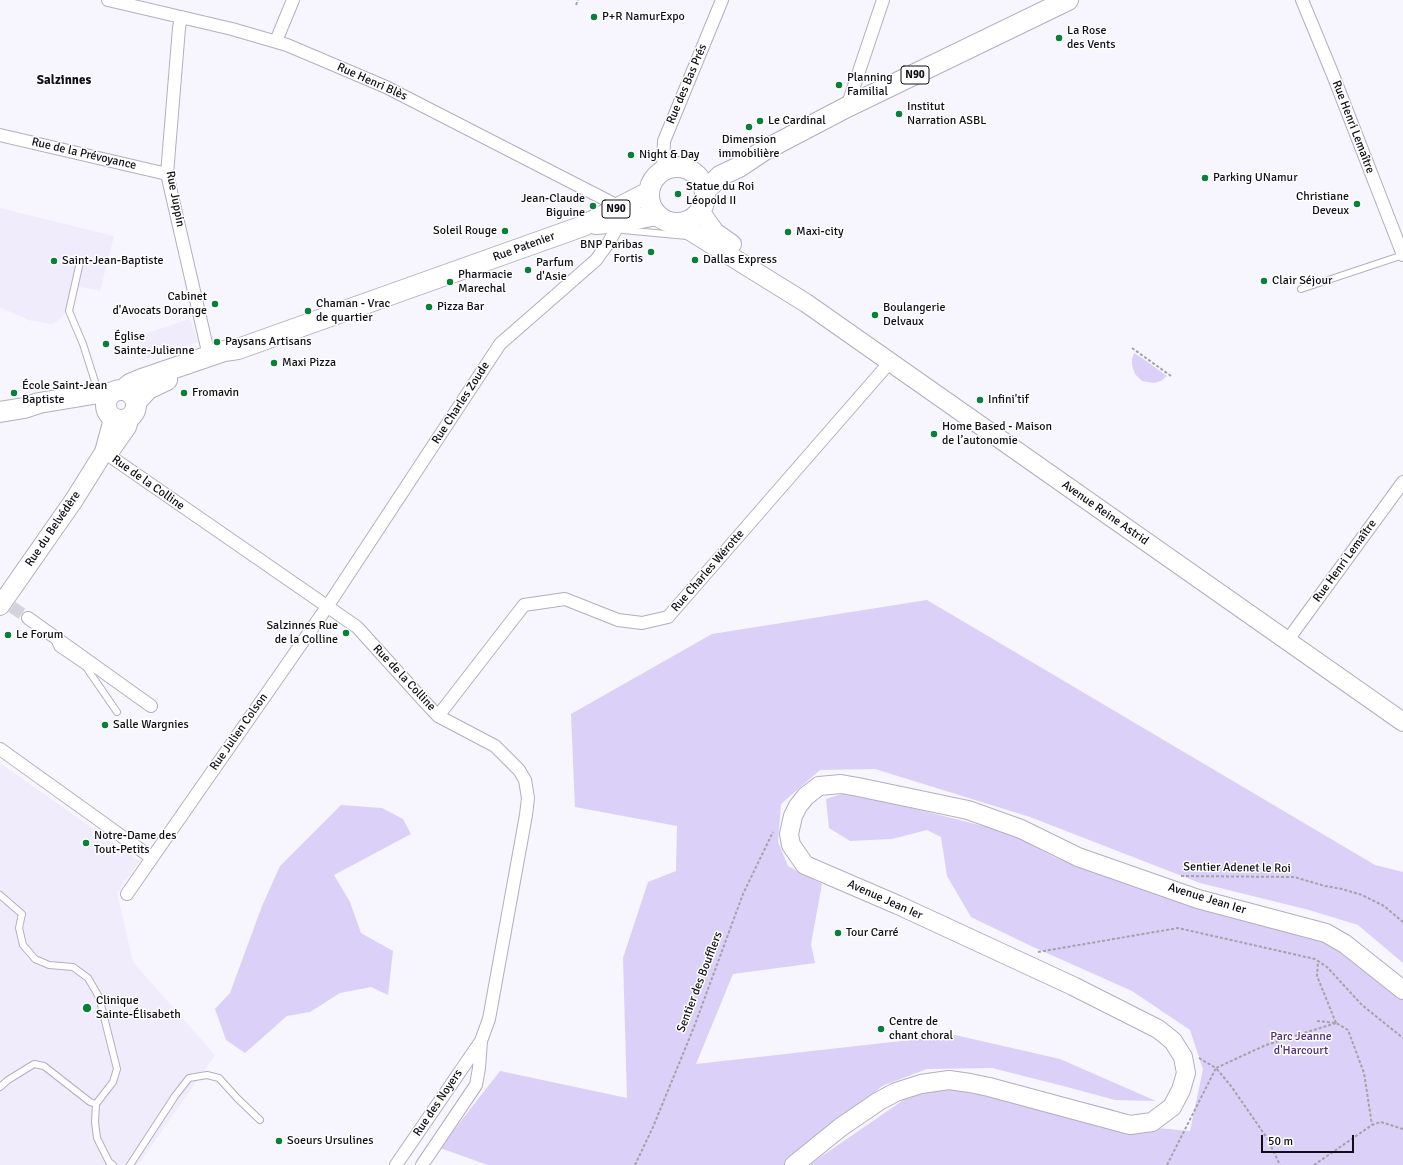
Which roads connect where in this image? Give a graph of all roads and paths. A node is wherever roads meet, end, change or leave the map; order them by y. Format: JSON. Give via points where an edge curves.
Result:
{"nodes":[{"id":1,"x":108,"y":0,"type":"edge"},
{"id":2,"x":293,"y":0,"type":"edge"},
{"id":3,"x":578,"y":0,"type":"edge"},
{"id":4,"x":722,"y":0,"type":"edge"},
{"id":5,"x":883,"y":0,"type":"edge"},
{"id":6,"x":1068,"y":0,"type":"edge"},
{"id":7,"x":1302,"y":0,"type":"edge"},
{"id":8,"x":576,"y":5,"type":"dead end"},
{"id":9,"x":181,"y":16,"type":"junction"},
{"id":10,"x":276,"y":41,"type":"junction"},
{"id":11,"x":847,"y":107,"type":"junction"},
{"id":12,"x":0,"y":136,"type":"edge"},
{"id":13,"x":763,"y":151,"type":"junction"},
{"id":14,"x":663,"y":170,"type":"junction"},
{"id":15,"x":690,"y":170,"type":"junction"},
{"id":16,"x":167,"y":174,"type":"junction"},
{"id":17,"x":705,"y":191,"type":"junction"},
{"id":18,"x":649,"y":192,"type":"junction"},
{"id":19,"x":700,"y":211,"type":"junction"},
{"id":20,"x":657,"y":215,"type":"junction"},
{"id":21,"x":619,"y":220,"type":"junction"},
{"id":22,"x":677,"y":223,"type":"junction"},
{"id":23,"x":698,"y":235,"type":"junction"},
{"id":24,"x":1403,"y":255,"type":"edge"},
{"id":25,"x":80,"y":262,"type":"dead end"},
{"id":26,"x":1301,"y":289,"type":"dead end"},
{"id":27,"x":806,"y":303,"type":"junction"},
{"id":28,"x":1132,"y":348,"type":"dead end"},
{"id":29,"x":238,"y":349,"type":"junction"},
{"id":30,"x":209,"y":356,"type":"junction"},
{"id":31,"x":890,"y":362,"type":"junction"},
{"id":32,"x":1172,"y":376,"type":"dead end"},
{"id":33,"x":123,"y":399,"type":"junction"},
{"id":34,"x":0,"y":412,"type":"edge"},
{"id":35,"x":104,"y":452,"type":"junction"},
{"id":36,"x":1403,"y":482,"type":"edge"},
{"id":37,"x":5,"y":605,"type":"edge"},
{"id":38,"x":327,"y":607,"type":"junction"},
{"id":39,"x":28,"y":618,"type":"tunnel mouth"},
{"id":40,"x":52,"y":636,"type":"junction"},
{"id":41,"x":1287,"y":641,"type":"junction"},
{"id":42,"x":151,"y":706,"type":"dead end"},
{"id":43,"x":117,"y":712,"type":"dead end"},
{"id":44,"x":438,"y":716,"type":"junction"},
{"id":45,"x":1403,"y":722,"type":"edge"},
{"id":46,"x":0,"y":749,"type":"edge"},
{"id":47,"x":774,"y":830,"type":"dead end"},
{"id":48,"x":152,"y":858,"type":"junction"},
{"id":49,"x":1159,"y":884,"type":"junction"},
{"id":50,"x":127,"y":894,"type":"dead end"},
{"id":51,"x":0,"y":895,"type":"edge"},
{"id":52,"x":1403,"y":922,"type":"edge"},
{"id":53,"x":1032,"y":953,"type":"dead end"},
{"id":54,"x":1318,"y":961,"type":"junction"},
{"id":55,"x":1403,"y":990,"type":"edge"},
{"id":56,"x":1317,"y":1020,"type":"dead end"},
{"id":57,"x":1336,"y":1023,"type":"junction"},
{"id":58,"x":1403,"y":1038,"type":"edge"},
{"id":59,"x":481,"y":1041,"type":"junction"},
{"id":60,"x":1197,"y":1057,"type":"dead end"},
{"id":61,"x":1216,"y":1068,"type":"junction"},
{"id":62,"x":0,"y":1087,"type":"edge"},
{"id":63,"x":96,"y":1104,"type":"junction"},
{"id":64,"x":260,"y":1120,"type":"dead end"},
{"id":65,"x":1372,"y":1125,"type":"junction"},
{"id":66,"x":1403,"y":1129,"type":"edge"},
{"id":67,"x":113,"y":1165,"type":"edge"},
{"id":68,"x":130,"y":1165,"type":"edge"},
{"id":69,"x":396,"y":1165,"type":"edge"},
{"id":70,"x":422,"y":1165,"type":"edge"},
{"id":71,"x":635,"y":1165,"type":"edge"},
{"id":72,"x":794,"y":1165,"type":"edge"},
{"id":73,"x":1167,"y":1165,"type":"edge"},
{"id":74,"x":1280,"y":1165,"type":"edge"},
{"id":75,"x":1314,"y":1165,"type":"edge"}],
"edges":[{"from":1,"to":9,"type":"street","name":"Rue Henri Blès"},
{"from":2,"to":10,"type":"street"},
{"from":3,"to":8,"type":"path"},
{"from":4,"to":14,"type":"street","name":"Rue des Bas Prés","via":[[664,141]]},
{"from":5,"to":11,"type":"street"},
{"from":6,"to":11,"type":"main road","number":"N90"},
{"from":7,"to":24,"type":"street","name":"Rue Henri Lemaître"},
{"from":9,"to":10,"type":"street","name":"Rue Henri Blès"},
{"from":9,"to":16,"type":"street","name":"Rue Juppin"},
{"from":10,"to":21,"type":"street","name":"Rue Henri Blès","via":[[386,87]]},
{"from":11,"to":13,"type":"main road","number":"N90"},
{"from":12,"to":16,"type":"street","name":"Rue de la Prévoyance"},
{"from":13,"to":15,"type":"main road","number":"N90","via":[[716,167]]},
{"from":13,"to":17,"type":"main road","number":"N90","via":[[720,176]]},
{"from":14,"to":15,"type":"main road","number":"N90","via":[[673,167]]},
{"from":14,"to":18,"type":"main road","via":[[653,180]]},
{"from":15,"to":17,"type":"main road","via":[[700,178]]},
{"from":16,"to":30,"type":"street","name":"Rue Juppin"},
{"from":17,"to":19,"type":"main road"},
{"from":18,"to":20,"type":"main road","via":[[650,204]]},
{"from":18,"to":21,"type":"main road","name":"Rue Patenier","number":"N90"},
{"from":19,"to":22,"type":"main road","via":[[693,218]]},
{"from":19,"to":27,"type":"main road","name":"Avenue Reine Astrid","via":[[715,232],[753,258]]},
{"from":20,"to":21,"type":"main road","name":"Rue Patenier","number":"N90"},
{"from":20,"to":22,"type":"main road","via":[[669,222]]},
{"from":21,"to":23,"type":"lane","via":[[693,237]]},
{"from":21,"to":29,"type":"main road","name":"Rue Patenier","number":"N90","via":[[583,226]]},
{"from":21,"to":38,"type":"street","name":"Rue Charles Zoude","via":[[596,260],[500,344]]},
{"from":22,"to":23,"type":"main road","name":"Avenue Reine Astrid"},
{"from":23,"to":27,"type":"main road","name":"Avenue Reine Astrid"},
{"from":24,"to":26,"type":"lane"},
{"from":25,"to":33,"type":"lane","via":[[69,311],[83,344]]},
{"from":27,"to":31,"type":"main road","name":"Avenue Reine Astrid"},
{"from":28,"to":32,"type":"path"},
{"from":29,"to":30,"type":"main road","name":"Rue Patenier","number":"N90"},
{"from":29,"to":33,"type":"main road","name":"Rue Patenier","number":"N90"},
{"from":30,"to":33,"type":"main road","name":"Rue Patenier","number":"N90"},
{"from":31,"to":41,"type":"main road","name":"Avenue Reine Astrid"},
{"from":31,"to":44,"type":"street","name":"Rue Charles Wérotte","via":[[668,617],[642,622],[618,620],[564,599],[524,605]]},
{"from":33,"to":34,"type":"main road","via":[[39,403]]},
{"from":33,"to":35,"type":"main road","name":"Rue du Belvédère"},
{"from":35,"to":37,"type":"main road","name":"Rue du Belvédère"},
{"from":35,"to":38,"type":"street","name":"Rue de la Colline"},
{"from":36,"to":41,"type":"street","name":"Rue Henri Lemaître"},
{"from":38,"to":44,"type":"street","name":"Rue de la Colline","via":[[357,627]]},
{"from":38,"to":48,"type":"street","name":"Rue Julien Colson"},
{"from":39,"to":40,"type":"street"},
{"from":40,"to":42,"type":"street"},
{"from":40,"to":43,"type":"lane","via":[[58,648],[86,667]]},
{"from":41,"to":45,"type":"main road","name":"Avenue Reine Astrid"},
{"from":44,"to":59,"type":"street","name":"Rue de la Colline","via":[[495,746],[519,770],[525,780],[528,798],[489,1019]]},
{"from":46,"to":48,"type":"street"},
{"from":47,"to":71,"type":"path","name":"Sentier des Boufflers","via":[[743,894],[694,1027]]},
{"from":48,"to":50,"type":"street","name":"Rue Julien Colson"},
{"from":49,"to":52,"type":"path","name":"Sentier Adenet le Roi","via":[[1170,876],[1294,877],[1362,895],[1384,906]]},
{"from":49,"to":55,"type":"main road","name":"Avenue Jean Ier","via":[[1198,899],[1326,933],[1345,944]]},
{"from":49,"to":72,"type":"main road","name":"Avenue Jean Ier","via":[[1078,857],[1021,829],[968,810],[841,784],[819,786],[806,796],[793,816],[790,834],[791,845],[805,864],[1073,986],[1158,1029],[1172,1041],[1183,1057],[1186,1073],[1172,1107],[1152,1122],[1130,1125],[976,1085],[949,1080],[922,1084],[896,1092],[880,1101],[841,1127]]},
{"from":51,"to":63,"type":"lane","via":[[22,914],[19,928],[23,946],[35,959],[49,965],[73,967],[88,978],[99,997],[117,1069],[113,1082]]},
{"from":53,"to":54,"type":"path","via":[[1178,928]]},
{"from":54,"to":57,"type":"path","via":[[1317,976]]},
{"from":54,"to":58,"type":"path","via":[[1327,967],[1362,1005]]},
{"from":56,"to":57,"type":"path"},
{"from":57,"to":61,"type":"path","via":[[1266,1045]]},
{"from":57,"to":65,"type":"path","via":[[1348,1030],[1364,1073]]},
{"from":59,"to":69,"type":"street","name":"Rue des Noyers"},
{"from":59,"to":70,"type":"street","via":[[476,1085]]},
{"from":60,"to":61,"type":"path"},
{"from":61,"to":73,"type":"path"},
{"from":61,"to":74,"type":"path","via":[[1266,1138]]},
{"from":62,"to":63,"type":"lane","via":[[34,1064],[44,1066]]},
{"from":63,"to":67,"type":"lane","via":[[97,1138]]},
{"from":64,"to":68,"type":"lane","via":[[219,1078],[207,1075],[189,1078]]},
{"from":65,"to":66,"type":"path","via":[[1381,1122]]},
{"from":65,"to":75,"type":"path"}]}
